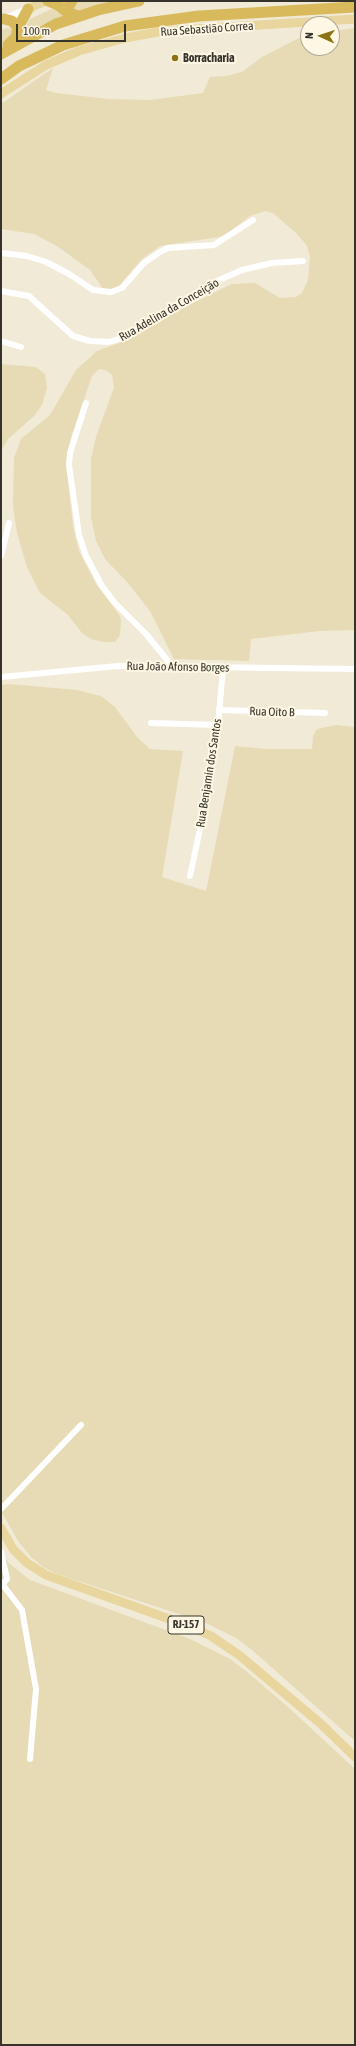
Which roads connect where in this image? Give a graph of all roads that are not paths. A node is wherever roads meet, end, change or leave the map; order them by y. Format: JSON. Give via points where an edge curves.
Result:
{"nodes":[{"id":1,"x":46,"y":1,"type":"edge"},
{"id":2,"x":72,"y":1,"type":"edge"},
{"id":3,"x":139,"y":1,"type":"edge"},
{"id":4,"x":355,"y":7,"type":"edge"},
{"id":5,"x":28,"y":8,"type":"junction"},
{"id":6,"x":74,"y":15,"type":"junction"},
{"id":7,"x":355,"y":19,"type":"edge"},
{"id":8,"x":2,"y":20,"type":"edge"},
{"id":9,"x":18,"y":28,"type":"junction"},
{"id":10,"x":1,"y":50,"type":"edge"},
{"id":11,"x":1,"y":54,"type":"edge"},
{"id":12,"x":1,"y":79,"type":"edge"},
{"id":13,"x":1,"y":94,"type":"edge"},
{"id":14,"x":253,"y":220,"type":"dead end"},
{"id":15,"x":1,"y":253,"type":"edge"},
{"id":16,"x":303,"y":261,"type":"dead end"},
{"id":17,"x":1,"y":291,"type":"edge"},
{"id":18,"x":1,"y":341,"type":"edge"},
{"id":19,"x":21,"y":347,"type":"dead end"},
{"id":20,"x":86,"y":403,"type":"dead end"},
{"id":21,"x":9,"y":523,"type":"dead end"},
{"id":22,"x":1,"y":556,"type":"edge"},
{"id":23,"x":172,"y":666,"type":"junction"},
{"id":24,"x":223,"y":668,"type":"junction"},
{"id":25,"x":355,"y":669,"type":"edge"},
{"id":26,"x":1,"y":677,"type":"edge"},
{"id":27,"x":219,"y":710,"type":"junction"},
{"id":28,"x":325,"y":713,"type":"dead end"},
{"id":29,"x":151,"y":723,"type":"dead end"},
{"id":30,"x":218,"y":725,"type":"junction"},
{"id":31,"x":190,"y":876,"type":"dead end"},
{"id":32,"x":81,"y":1426,"type":"dead end"},
{"id":33,"x":1,"y":1509,"type":"edge"},
{"id":34,"x":1,"y":1528,"type":"edge"},
{"id":35,"x":1,"y":1552,"type":"edge"},
{"id":36,"x":2,"y":1585,"type":"edge"},
{"id":37,"x":355,"y":1757,"type":"edge"},
{"id":38,"x":30,"y":1759,"type":"dead end"}],
"edges":[{"from":1,"to":5,"type":"main road"},
{"from":1,"to":6,"type":"highway"},
{"from":2,"to":6,"type":"highway","via":[[68,7]]},
{"from":3,"to":6,"type":"highway"},
{"from":4,"to":12,"type":"highway","via":[[198,16],[125,26],[63,45],[19,66]]},
{"from":5,"to":8,"type":"street"},
{"from":5,"to":9,"type":"highway"},
{"from":6,"to":11,"type":"highway"},
{"from":7,"to":13,"type":"main road","name":"Rua Sebastião Correa","via":[[158,32],[125,38],[79,51],[46,65]]},
{"from":8,"to":9,"type":"highway","via":[[12,21]]},
{"from":9,"to":10,"type":"highway","via":[[16,37]]},
{"from":14,"to":15,"type":"street","via":[[214,245],[179,247],[160,252],[144,263],[122,288],[111,292],[94,290],[46,262],[28,256]]},
{"from":16,"to":17,"type":"street","name":"Rua Adelina da Conceição","via":[[272,263],[242,270],[217,281],[122,338],[109,342],[90,341],[73,336],[29,296]]},
{"from":18,"to":19,"type":"street"},
{"from":20,"to":23,"type":"street","via":[[70,453],[70,472],[79,535],[86,556],[102,586]]},
{"from":21,"to":22,"type":"street"},
{"from":23,"to":24,"type":"street","name":"Rua João Afonso Borges"},
{"from":23,"to":26,"type":"street","name":"Rua João Afonso Borges","via":[[104,667]]},
{"from":24,"to":25,"type":"street","name":"Rua João Afonso Borges"},
{"from":24,"to":27,"type":"street","name":"Rua Benjamin dos Santos"},
{"from":27,"to":28,"type":"street","name":"Rua Oito B"},
{"from":27,"to":30,"type":"street","name":"Rua Benjamin dos Santos"},
{"from":29,"to":30,"type":"street"},
{"from":30,"to":31,"type":"street","name":"Rua Benjamin dos Santos","via":[[208,791]]},
{"from":32,"to":33,"type":"street"},
{"from":34,"to":37,"type":"main road","number":"RJ-157","via":[[13,1549],[27,1563],[46,1575],[189,1626],[225,1645],[321,1724]]},
{"from":35,"to":36,"type":"street","via":[[7,1578]]},
{"from":36,"to":38,"type":"street","via":[[22,1610],[36,1689]]}]}
